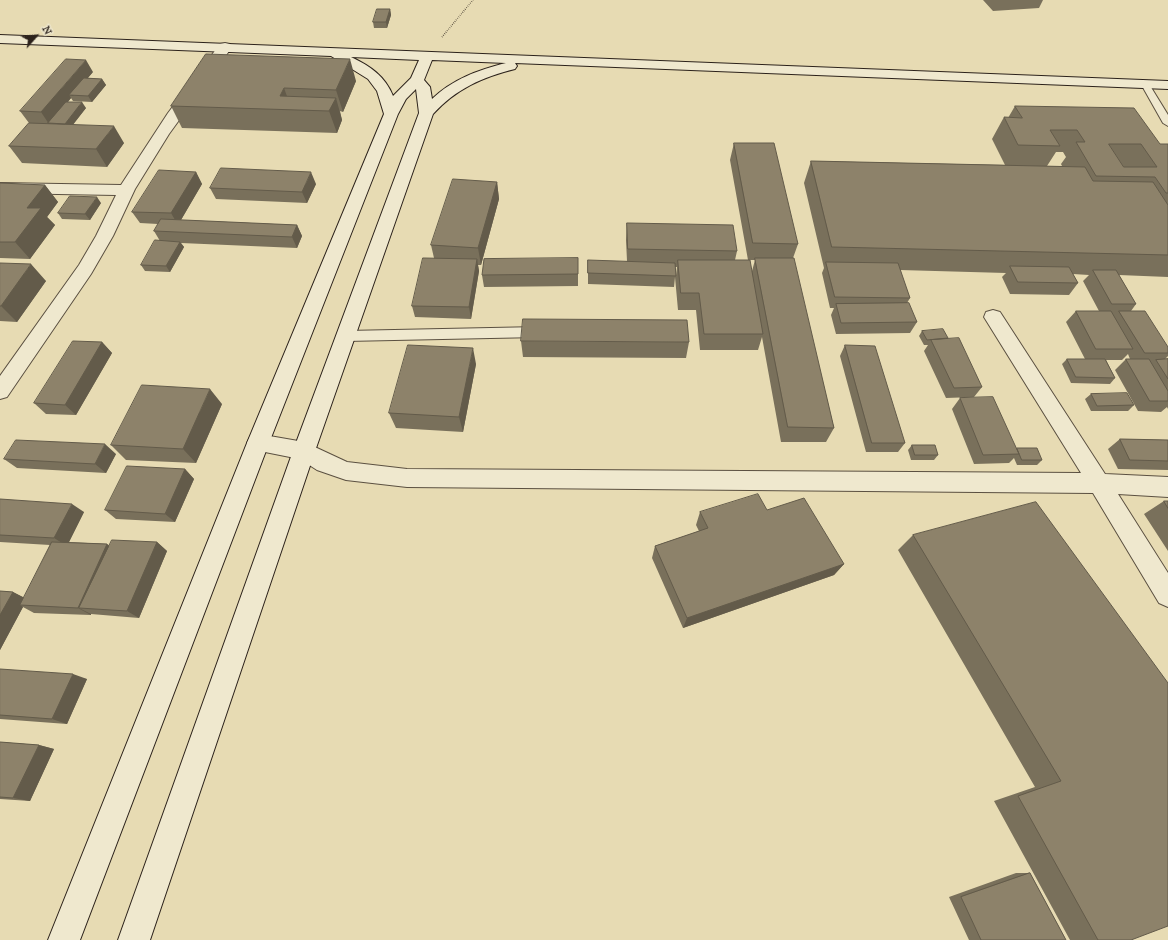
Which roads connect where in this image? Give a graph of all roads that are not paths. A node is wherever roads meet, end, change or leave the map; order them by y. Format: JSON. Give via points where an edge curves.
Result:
{"nodes":[{"id":1,"x":0,"y":39,"type":"edge"},
{"id":2,"x":225,"y":47,"type":"junction"},
{"id":3,"x":330,"y":52,"type":"junction"},
{"id":4,"x":427,"y":56,"type":"junction"},
{"id":5,"x":536,"y":61,"type":"junction"},
{"id":6,"x":417,"y":80,"type":"junction"},
{"id":7,"x":1145,"y":84,"type":"junction"},
{"id":8,"x":1168,"y":85,"type":"edge"},
{"id":9,"x":426,"y":113,"type":"junction"},
{"id":10,"x":391,"y":114,"type":"junction"},
{"id":11,"x":1168,"y":123,"type":"edge"},
{"id":12,"x":389,"y":165,"type":"junction"},
{"id":13,"x":0,"y":188,"type":"edge"},
{"id":14,"x":127,"y":190,"type":"junction"},
{"id":15,"x":993,"y":317,"type":"dead end"},
{"id":16,"x":553,"y":332,"type":"edge"},
{"id":17,"x":346,"y":336,"type":"junction"},
{"id":18,"x":0,"y":391,"type":"edge"},
{"id":19,"x":258,"y":443,"type":"junction"},
{"id":20,"x":304,"y":451,"type":"junction"},
{"id":21,"x":1099,"y":483,"type":"junction"},
{"id":22,"x":1168,"y":487,"type":"edge"},
{"id":23,"x":1168,"y":595,"type":"edge"},
{"id":24,"x":64,"y":940,"type":"edge"},
{"id":25,"x":134,"y":940,"type":"edge"}],
"edges":[{"from":1,"to":2,"type":"main road"},
{"from":2,"to":3,"type":"main road"},
{"from":2,"to":14,"type":"main road","via":[[195,85]]},
{"from":3,"to":4,"type":"main road"},
{"from":3,"to":10,"type":"main road","via":[[360,66],[381,83]]},
{"from":4,"to":5,"type":"main road"},
{"from":4,"to":6,"type":"main road"},
{"from":5,"to":7,"type":"main road"},
{"from":5,"to":9,"type":"main road","via":[[496,69],[469,78],[449,90]]},
{"from":6,"to":9,"type":"main road","via":[[423,87]]},
{"from":6,"to":10,"type":"main road","via":[[400,97]]},
{"from":7,"to":8,"type":"main road"},
{"from":7,"to":11,"type":"lane"},
{"from":9,"to":12,"type":"main road"},
{"from":10,"to":12,"type":"main road"},
{"from":12,"to":17,"type":"main road"},
{"from":12,"to":19,"type":"main road"},
{"from":13,"to":14,"type":"main road"},
{"from":14,"to":18,"type":"main road","via":[[97,250],[50,323]]},
{"from":15,"to":21,"type":"main road"},
{"from":16,"to":17,"type":"lane"},
{"from":17,"to":20,"type":"main road"},
{"from":19,"to":20,"type":"main road"},
{"from":19,"to":24,"type":"main road"},
{"from":20,"to":21,"type":"main road","via":[[346,471],[407,478]]},
{"from":20,"to":25,"type":"main road"},
{"from":21,"to":22,"type":"main road"},
{"from":21,"to":23,"type":"main road"}]}
